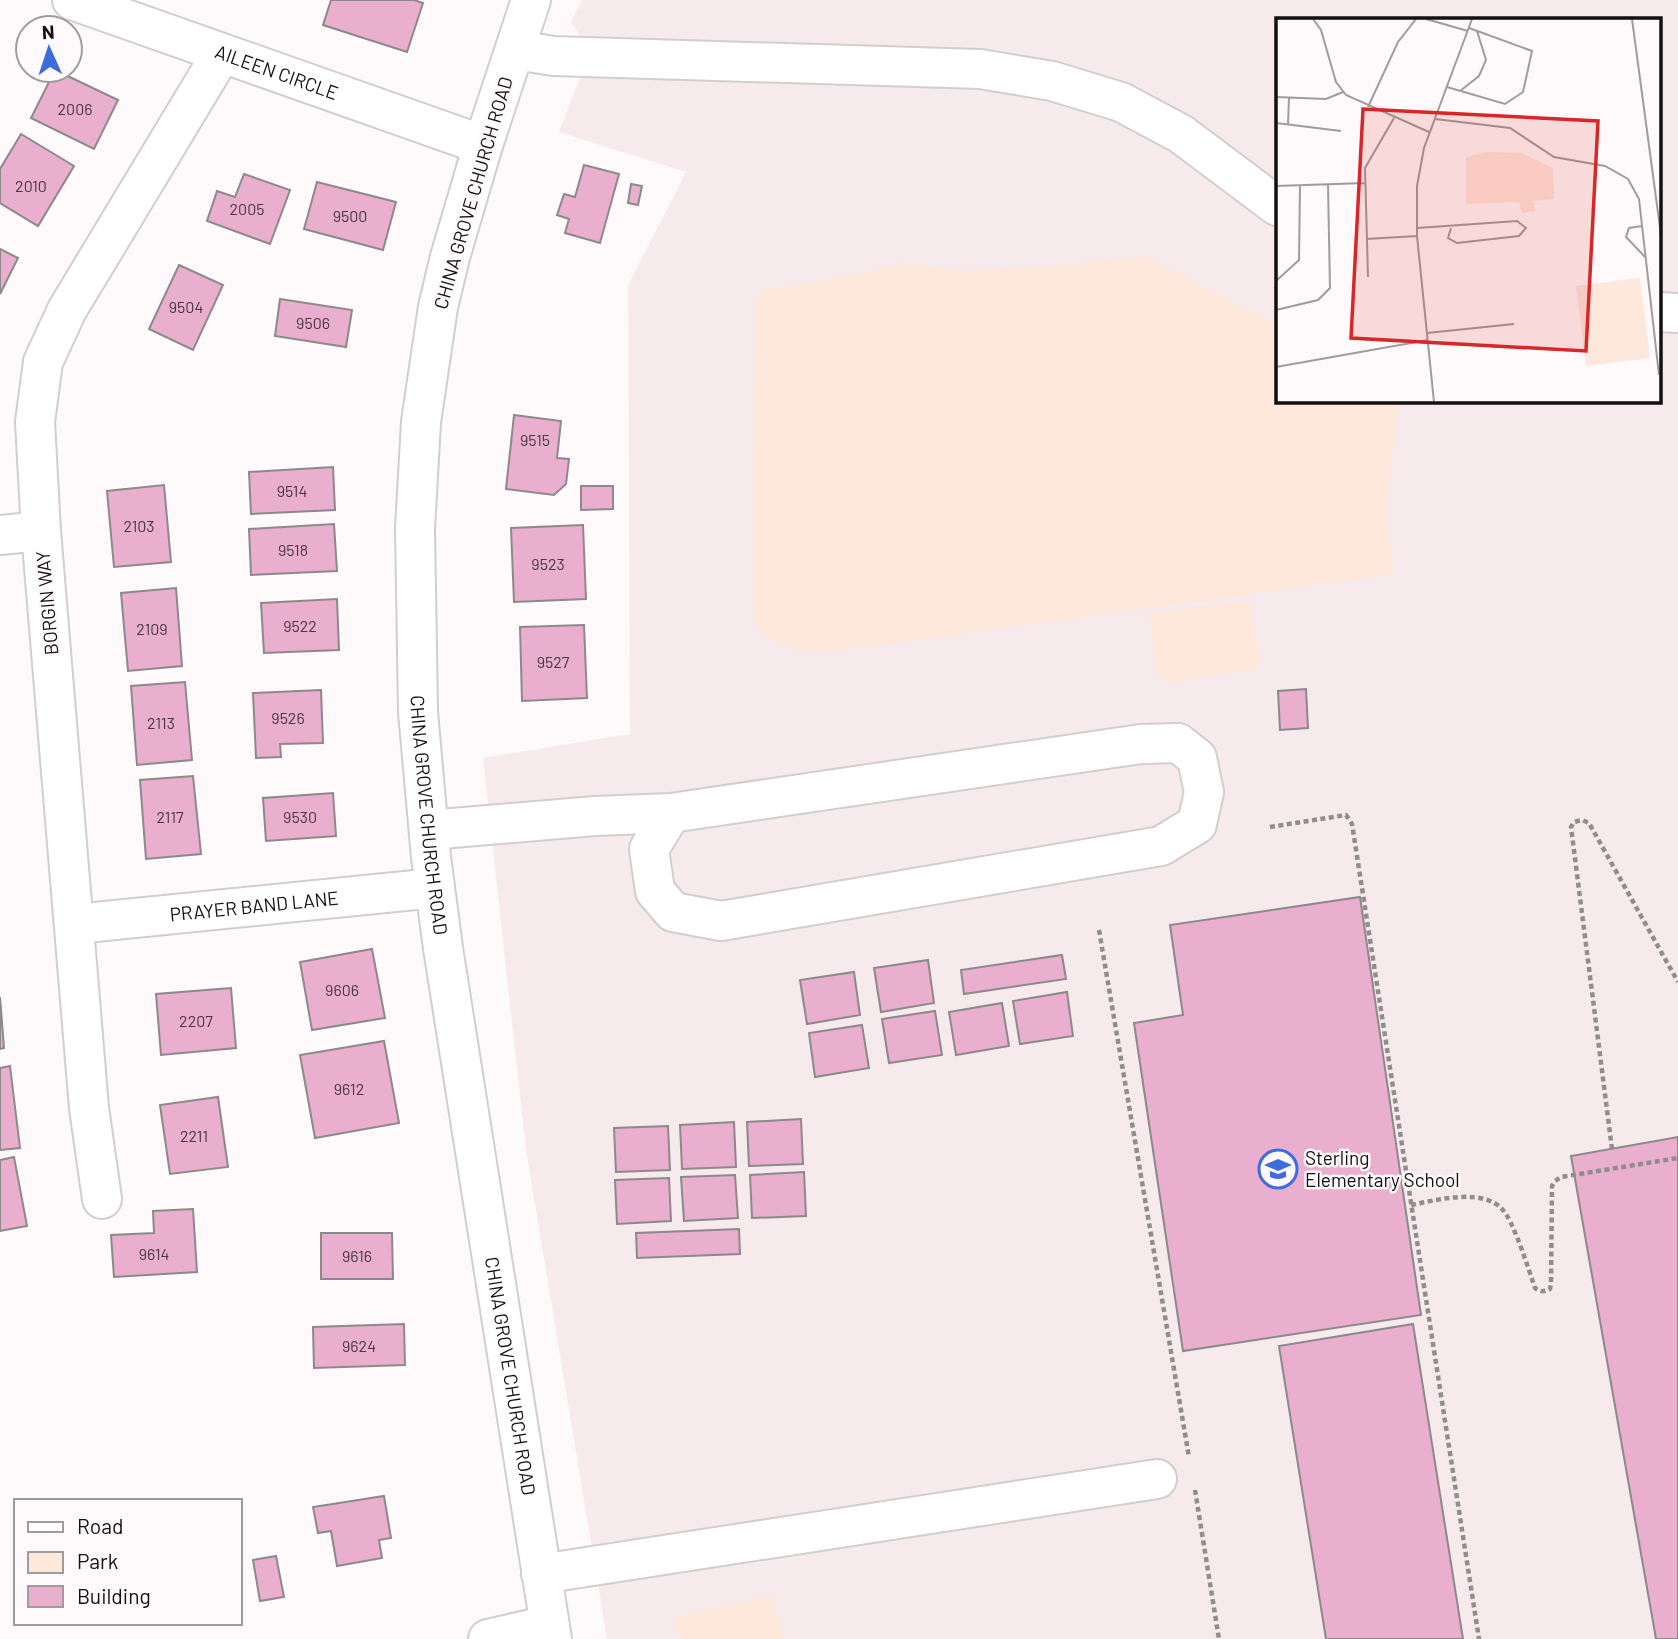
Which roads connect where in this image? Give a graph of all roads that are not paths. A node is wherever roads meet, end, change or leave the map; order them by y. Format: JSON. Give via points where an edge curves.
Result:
{"nodes":[{"id":1,"x":72,"y":0,"type":"edge"},
{"id":2,"x":531,"y":0,"type":"edge"},
{"id":3,"x":515,"y":50,"type":"junction"},
{"id":4,"x":222,"y":53,"type":"junction"},
{"id":5,"x":482,"y":145,"type":"junction"},
{"id":6,"x":1276,"y":205,"type":"edge"},
{"id":7,"x":1660,"y":312,"type":"edge"},
{"id":8,"x":1678,"y":313,"type":"edge"},
{"id":9,"x":41,"y":531,"type":"junction"},
{"id":10,"x":0,"y":534,"type":"edge"},
{"id":11,"x":671,"y":813,"type":"junction"},
{"id":12,"x":429,"y":830,"type":"junction"},
{"id":13,"x":435,"y":888,"type":"junction"},
{"id":14,"x":75,"y":924,"type":"junction"},
{"id":15,"x":103,"y":1199,"type":"dead end"},
{"id":16,"x":1157,"y":1479,"type":"dead end"},
{"id":17,"x":541,"y":1574,"type":"junction"},
{"id":18,"x":550,"y":1632,"type":"edge"},
{"id":19,"x":488,"y":1639,"type":"edge"}],
"edges":[{"from":1,"to":4,"type":"street","name":"AILEEN CIRCLE"},
{"from":2,"to":3,"type":"street","name":"CHINA GROVE CHURCH ROAD"},
{"from":3,"to":5,"type":"street","name":"CHINA GROVE CHURCH ROAD"},
{"from":3,"to":6,"type":"street","via":[[554,56],[980,69],[1052,81],[1121,102],[1181,134]]},
{"from":4,"to":5,"type":"street","name":"AILEEN CIRCLE"},
{"from":4,"to":9,"type":"street","name":"BORGIN WAY","via":[[67,310],[43,362],[35,422]]},
{"from":5,"to":12,"type":"street","name":"CHINA GROVE CHURCH ROAD","via":[[450,257],[421,422],[415,529],[418,712]]},
{"from":7,"to":8,"type":"street"},
{"from":9,"to":10,"type":"street"},
{"from":9,"to":14,"type":"street","name":"BORGIN WAY"},
{"from":11,"to":11,"type":"street","via":[[1141,744],[1178,743],[1197,758],[1204,792],[1197,824],[1161,846],[721,921],[673,912],[655,891],[649,849]]},
{"from":11,"to":12,"type":"street"},
{"from":12,"to":13,"type":"street","name":"CHINA GROVE CHURCH ROAD"},
{"from":13,"to":14,"type":"street","name":"PRAYER BAND LANE"},
{"from":13,"to":17,"type":"street","name":"CHINA GROVE CHURCH ROAD"},
{"from":14,"to":15,"type":"street","name":"BORGIN WAY","via":[[89,1108]]},
{"from":16,"to":17,"type":"street"},
{"from":17,"to":18,"type":"street","name":"CHINA GROVE CHURCH ROAD"},
{"from":18,"to":19,"type":"street"}]}
